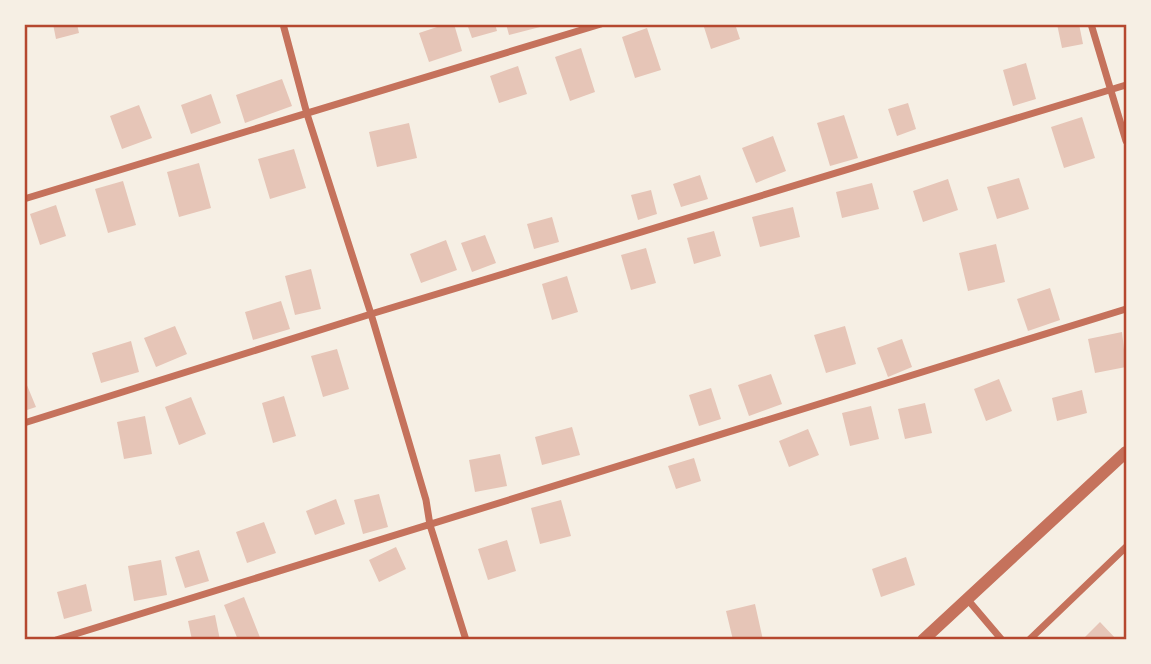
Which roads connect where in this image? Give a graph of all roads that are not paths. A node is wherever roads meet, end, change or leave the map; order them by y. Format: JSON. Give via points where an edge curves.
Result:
{"nodes":[{"id":1,"x":283,"y":24,"type":"edge"},
{"id":2,"x":601,"y":24,"type":"edge"},
{"id":3,"x":1091,"y":24,"type":"edge"},
{"id":4,"x":1126,"y":85,"type":"edge"},
{"id":5,"x":1111,"y":90,"type":"junction"},
{"id":6,"x":307,"y":114,"type":"junction"},
{"id":7,"x":1126,"y":141,"type":"edge"},
{"id":8,"x":24,"y":199,"type":"edge"},
{"id":9,"x":1126,"y":309,"type":"edge"},
{"id":10,"x":371,"y":314,"type":"junction"},
{"id":11,"x":24,"y":423,"type":"edge"},
{"id":12,"x":1126,"y":452,"type":"edge"},
{"id":13,"x":430,"y":525,"type":"junction"},
{"id":14,"x":1126,"y":547,"type":"edge"},
{"id":15,"x":968,"y":600,"type":"junction"},
{"id":16,"x":57,"y":639,"type":"edge"},
{"id":17,"x":466,"y":639,"type":"edge"},
{"id":18,"x":923,"y":639,"type":"edge"},
{"id":19,"x":1002,"y":639,"type":"edge"},
{"id":20,"x":1030,"y":639,"type":"edge"}],
"edges":[{"from":1,"to":6,"type":"street"},
{"from":2,"to":6,"type":"street"},
{"from":3,"to":5,"type":"street"},
{"from":4,"to":5,"type":"street"},
{"from":5,"to":7,"type":"street"},
{"from":5,"to":10,"type":"street"},
{"from":6,"to":8,"type":"street"},
{"from":6,"to":10,"type":"street"},
{"from":9,"to":13,"type":"street"},
{"from":10,"to":11,"type":"street"},
{"from":10,"to":13,"type":"street"},
{"from":12,"to":15,"type":"street"},
{"from":13,"to":16,"type":"street"},
{"from":13,"to":17,"type":"street"},
{"from":14,"to":20,"type":"street"},
{"from":15,"to":18,"type":"street"},
{"from":15,"to":19,"type":"street"}]}
